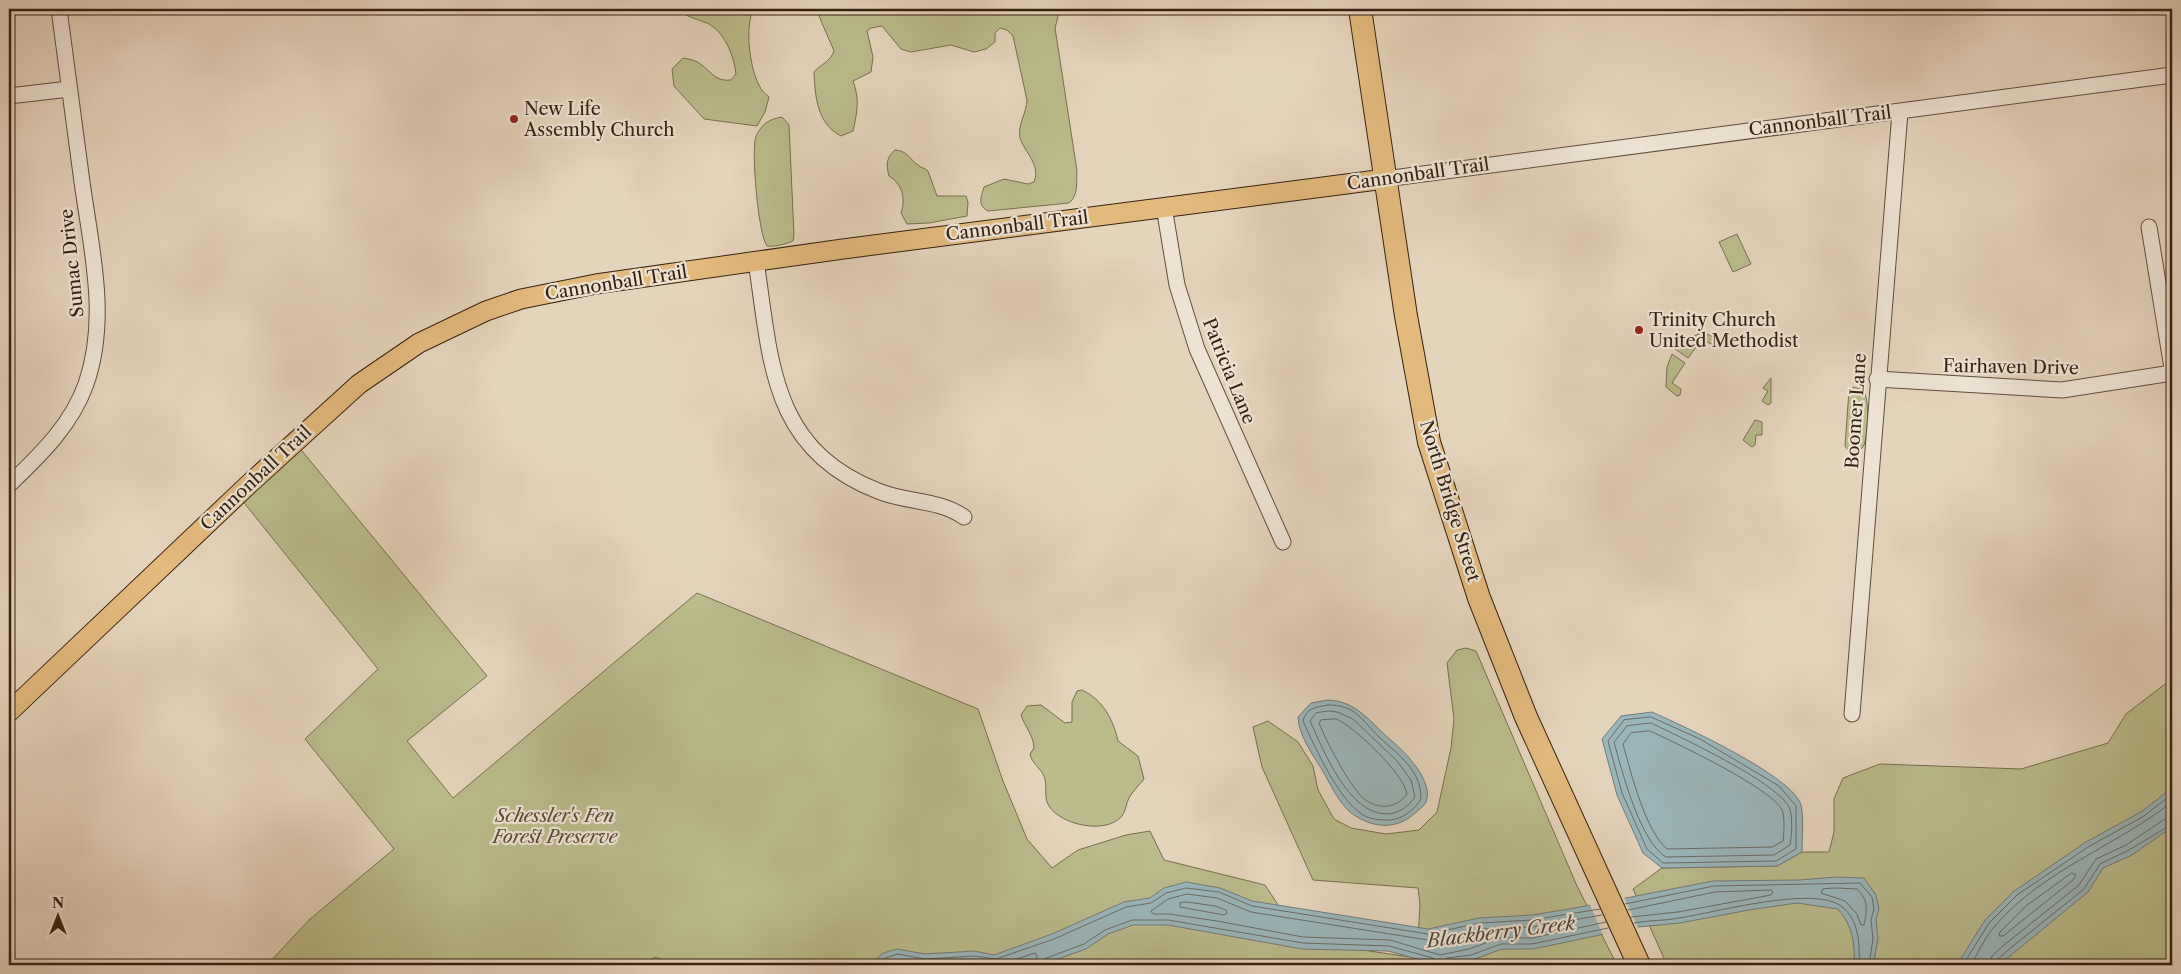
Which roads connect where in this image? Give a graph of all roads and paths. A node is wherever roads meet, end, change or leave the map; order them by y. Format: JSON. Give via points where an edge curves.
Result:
{"nodes":[{"id":1,"x":59,"y":9,"type":"edge"},
{"id":2,"x":1360,"y":9,"type":"edge"},
{"id":3,"x":2172,"y":75,"type":"edge"},
{"id":4,"x":69,"y":89,"type":"junction"},
{"id":5,"x":9,"y":96,"type":"edge"},
{"id":6,"x":1900,"y":112,"type":"junction"},
{"id":7,"x":1385,"y":179,"type":"junction"},
{"id":8,"x":1164,"y":207,"type":"junction"},
{"id":9,"x":2149,"y":227,"type":"dead end"},
{"id":10,"x":756,"y":261,"type":"junction"},
{"id":11,"x":2172,"y":368,"type":"edge"},
{"id":12,"x":2172,"y":373,"type":"edge"},
{"id":13,"x":1877,"y":379,"type":"junction"},
{"id":14,"x":9,"y":485,"type":"edge"},
{"id":15,"x":964,"y":517,"type":"dead end"},
{"id":16,"x":1282,"y":542,"type":"dead end"},
{"id":17,"x":9,"y":712,"type":"edge"},
{"id":18,"x":1852,"y":714,"type":"dead end"},
{"id":19,"x":1639,"y":965,"type":"edge"}],
"edges":[{"from":1,"to":4,"type":"street","name":"Sumac Drive"},
{"from":2,"to":7,"type":"highway","name":"North Bridge Street"},
{"from":3,"to":6,"type":"street","name":"Cannonball Trail"},
{"from":4,"to":5,"type":"street"},
{"from":4,"to":14,"type":"street","name":"Sumac Drive","via":[[97,292],[97,340],[86,386],[71,415],[43,453]]},
{"from":6,"to":7,"type":"street","name":"Cannonball Trail"},
{"from":6,"to":13,"type":"street","name":"Boomer Lane"},
{"from":7,"to":8,"type":"main road","name":"Cannonball Trail"},
{"from":7,"to":19,"type":"highway","name":"North Bridge Street","via":[[1429,442],[1479,598],[1526,717]]},
{"from":8,"to":10,"type":"main road","name":"Cannonball Trail"},
{"from":8,"to":16,"type":"street","name":"Patricia Lane","via":[[1177,285],[1197,349]]},
{"from":9,"to":11,"type":"street"},
{"from":10,"to":15,"type":"street","via":[[775,382],[782,403],[805,441],[828,464],[850,478],[880,492],[953,509]]},
{"from":10,"to":17,"type":"main road","name":"Cannonball Trail","via":[[538,295],[486,311],[419,343],[381,367],[318,420]]},
{"from":12,"to":13,"type":"street","name":"Fairhaven Drive","via":[[2062,390]]},
{"from":13,"to":18,"type":"street","name":"Boomer Lane"}]}
